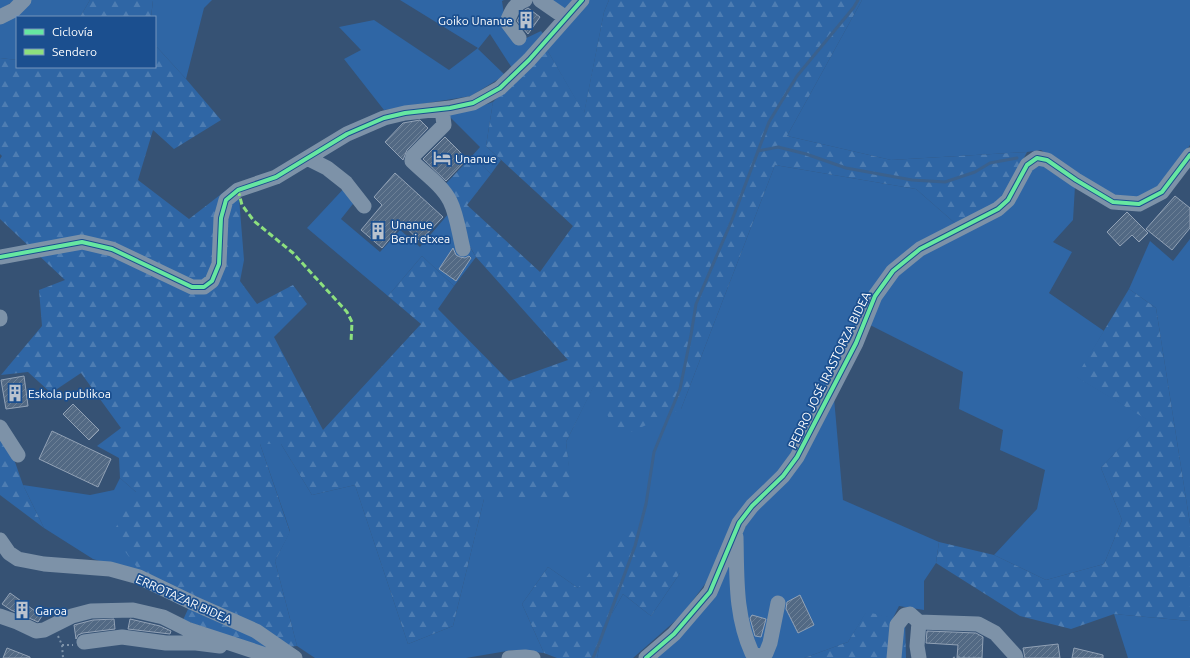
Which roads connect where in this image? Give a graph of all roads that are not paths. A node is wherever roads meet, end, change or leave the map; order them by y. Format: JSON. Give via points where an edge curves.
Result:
{"nodes":[{"id":1,"x":24,"y":0,"type":"edge"},
{"id":2,"x":525,"y":0,"type":"edge"},
{"id":3,"x":540,"y":0,"type":"edge"},
{"id":4,"x":582,"y":0,"type":"edge"},
{"id":5,"x":0,"y":17,"type":"edge"},
{"id":6,"x":566,"y":18,"type":"junction"},
{"id":7,"x":519,"y":38,"type":"dead end"},
{"id":8,"x":442,"y":109,"type":"junction"},
{"id":9,"x":1190,"y":155,"type":"edge"},
{"id":10,"x":307,"y":158,"type":"junction"},
{"id":11,"x":364,"y":206,"type":"dead end"},
{"id":12,"x":463,"y":249,"type":"dead end"},
{"id":13,"x":0,"y":257,"type":"edge"},
{"id":14,"x":0,"y":427,"type":"edge"},
{"id":15,"x":18,"y":455,"type":"dead end"},
{"id":16,"x":735,"y":532,"type":"junction"},
{"id":17,"x":0,"y":540,"type":"edge"},
{"id":18,"x":778,"y":603,"type":"dead end"},
{"id":19,"x":0,"y":616,"type":"edge"},
{"id":20,"x":919,"y":622,"type":"junction"},
{"id":21,"x":84,"y":642,"type":"dead end"},
{"id":22,"x":253,"y":650,"type":"junction"},
{"id":23,"x":275,"y":658,"type":"edge"},
{"id":24,"x":295,"y":658,"type":"edge"},
{"id":25,"x":509,"y":658,"type":"edge"},
{"id":26,"x":533,"y":658,"type":"edge"},
{"id":27,"x":646,"y":658,"type":"edge"},
{"id":28,"x":894,"y":658,"type":"edge"},
{"id":29,"x":919,"y":658,"type":"edge"},
{"id":30,"x":1016,"y":658,"type":"edge"}],
"edges":[{"from":1,"to":5,"type":"street","via":[[14,10]]},
{"from":2,"to":7,"type":"street","via":[[514,6],[507,22]]},
{"from":3,"to":6,"type":"street"},
{"from":4,"to":6,"type":"street"},
{"from":6,"to":8,"type":"street","via":[[500,88],[472,103]]},
{"from":8,"to":10,"type":"street","via":[[384,118],[347,134]]},
{"from":8,"to":12,"type":"street","via":[[444,126],[413,156],[412,161],[444,191],[450,201]]},
{"from":9,"to":16,"type":"street","name":"PEDRO JOSÉ IRASTORZA BIDEA","via":[[1162,192],[1139,204],[1113,202],[1047,160],[1037,158],[1027,165],[1008,200],[998,208],[920,249],[893,271],[875,296],[856,343],[797,457],[783,476],[752,506]]},
{"from":10,"to":11,"type":"street","via":[[327,168],[346,183]]},
{"from":10,"to":13,"type":"street","via":[[276,177],[238,190],[226,200],[221,218],[219,264],[212,281],[204,287],[192,287],[112,249],[82,242]]},
{"from":14,"to":15,"type":"street"},
{"from":16,"to":18,"type":"street","via":[[737,595],[745,638],[752,653],[760,657],[766,653],[770,643]]},
{"from":16,"to":27,"type":"street","name":"PEDRO JOSÉ IRASTORZA BIDEA","via":[[710,592],[674,634]]},
{"from":17,"to":24,"type":"street","name":"ERROTAZAR BIDEA","via":[[9,553],[18,559],[44,564],[110,569],[139,577],[256,631]]},
{"from":19,"to":22,"type":"street","name":"ERROTAZAR BIDEA","via":[[36,631],[91,611],[133,610],[163,617],[187,629]]},
{"from":20,"to":28,"type":"street","via":[[910,614],[905,615],[897,625]]},
{"from":20,"to":29,"type":"street"},
{"from":20,"to":30,"type":"street","via":[[978,624],[995,633]]},
{"from":21,"to":22,"type":"street","name":"ERROTAZAR BIDEA","via":[[122,637]]},
{"from":22,"to":23,"type":"street","name":"ERROTAZAR BIDEA"},
{"from":25,"to":26,"type":"street"}]}
